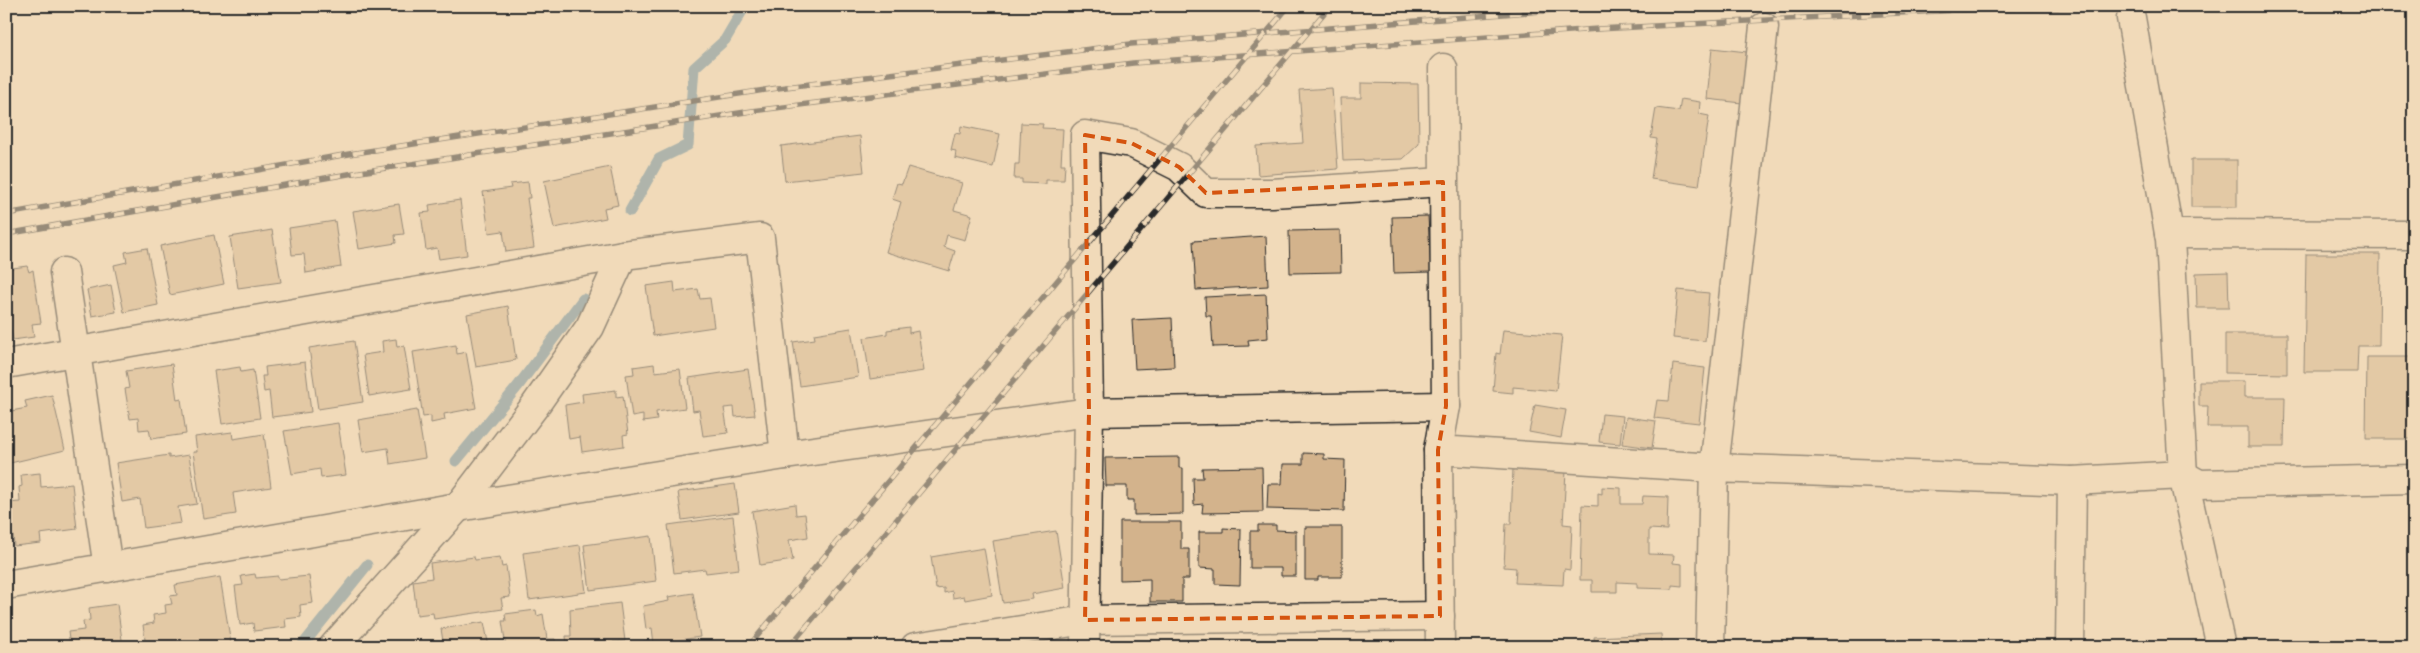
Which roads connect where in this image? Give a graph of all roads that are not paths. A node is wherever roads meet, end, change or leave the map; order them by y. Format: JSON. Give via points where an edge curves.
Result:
{"nodes":[{"id":1,"x":2131,"y":18,"type":"dead end"},
{"id":2,"x":1764,"y":26,"type":"dead end"},
{"id":3,"x":1443,"y":68,"type":"dead end"},
{"id":4,"x":1443,"y":182,"type":"junction"},
{"id":5,"x":2170,"y":234,"type":"junction"},
{"id":6,"x":2414,"y":235,"type":"edge"},
{"id":7,"x":623,"y":255,"type":"junction"},
{"id":8,"x":64,"y":272,"type":"dead end"},
{"id":9,"x":77,"y":352,"type":"junction"},
{"id":10,"x":6,"y":364,"type":"edge"},
{"id":11,"x":1446,"y":406,"type":"junction"},
{"id":12,"x":1089,"y":412,"type":"junction"},
{"id":13,"x":1438,"y":450,"type":"junction"},
{"id":14,"x":785,"y":455,"type":"junction"},
{"id":15,"x":1714,"y":468,"type":"junction"},
{"id":16,"x":2183,"y":475,"type":"junction"},
{"id":17,"x":2414,"y":480,"type":"edge"},
{"id":18,"x":2072,"y":481,"type":"junction"},
{"id":19,"x":458,"y":507,"type":"junction"},
{"id":20,"x":108,"y":568,"type":"junction"},
{"id":21,"x":6,"y":585,"type":"edge"},
{"id":22,"x":1440,"y":616,"type":"junction"},
{"id":23,"x":1086,"y":620,"type":"junction"},
{"id":24,"x":333,"y":647,"type":"edge"},
{"id":25,"x":915,"y":647,"type":"edge"},
{"id":26,"x":1085,"y":647,"type":"edge"},
{"id":27,"x":1440,"y":647,"type":"edge"},
{"id":28,"x":1710,"y":647,"type":"edge"},
{"id":29,"x":2070,"y":647,"type":"edge"},
{"id":30,"x":2221,"y":647,"type":"edge"}],
"edges":[{"from":1,"to":5,"type":"street"},
{"from":2,"to":15,"type":"street"},
{"from":3,"to":4,"type":"street"},
{"from":4,"to":11,"type":"street"},
{"from":4,"to":12,"type":"street","via":[[1272,193],[1206,193],[1179,167],[1131,143],[1085,135]]},
{"from":5,"to":6,"type":"street"},
{"from":5,"to":16,"type":"street"},
{"from":7,"to":9,"type":"street"},
{"from":7,"to":14,"type":"street","via":[[760,238]]},
{"from":7,"to":19,"type":"street","via":[[590,327]]},
{"from":8,"to":9,"type":"street"},
{"from":9,"to":10,"type":"street"},
{"from":9,"to":20,"type":"street"},
{"from":11,"to":12,"type":"street"},
{"from":11,"to":13,"type":"street"},
{"from":12,"to":14,"type":"street"},
{"from":12,"to":23,"type":"street"},
{"from":13,"to":15,"type":"street"},
{"from":13,"to":22,"type":"street"},
{"from":14,"to":19,"type":"street"},
{"from":15,"to":18,"type":"street"},
{"from":15,"to":28,"type":"street"},
{"from":16,"to":17,"type":"street","via":[[2199,484]]},
{"from":16,"to":18,"type":"street"},
{"from":16,"to":30,"type":"street"},
{"from":18,"to":29,"type":"street"},
{"from":19,"to":20,"type":"street"},
{"from":19,"to":24,"type":"street"},
{"from":20,"to":21,"type":"street"},
{"from":22,"to":23,"type":"street"},
{"from":22,"to":27,"type":"street"},
{"from":23,"to":25,"type":"street"},
{"from":23,"to":26,"type":"street"}]}
